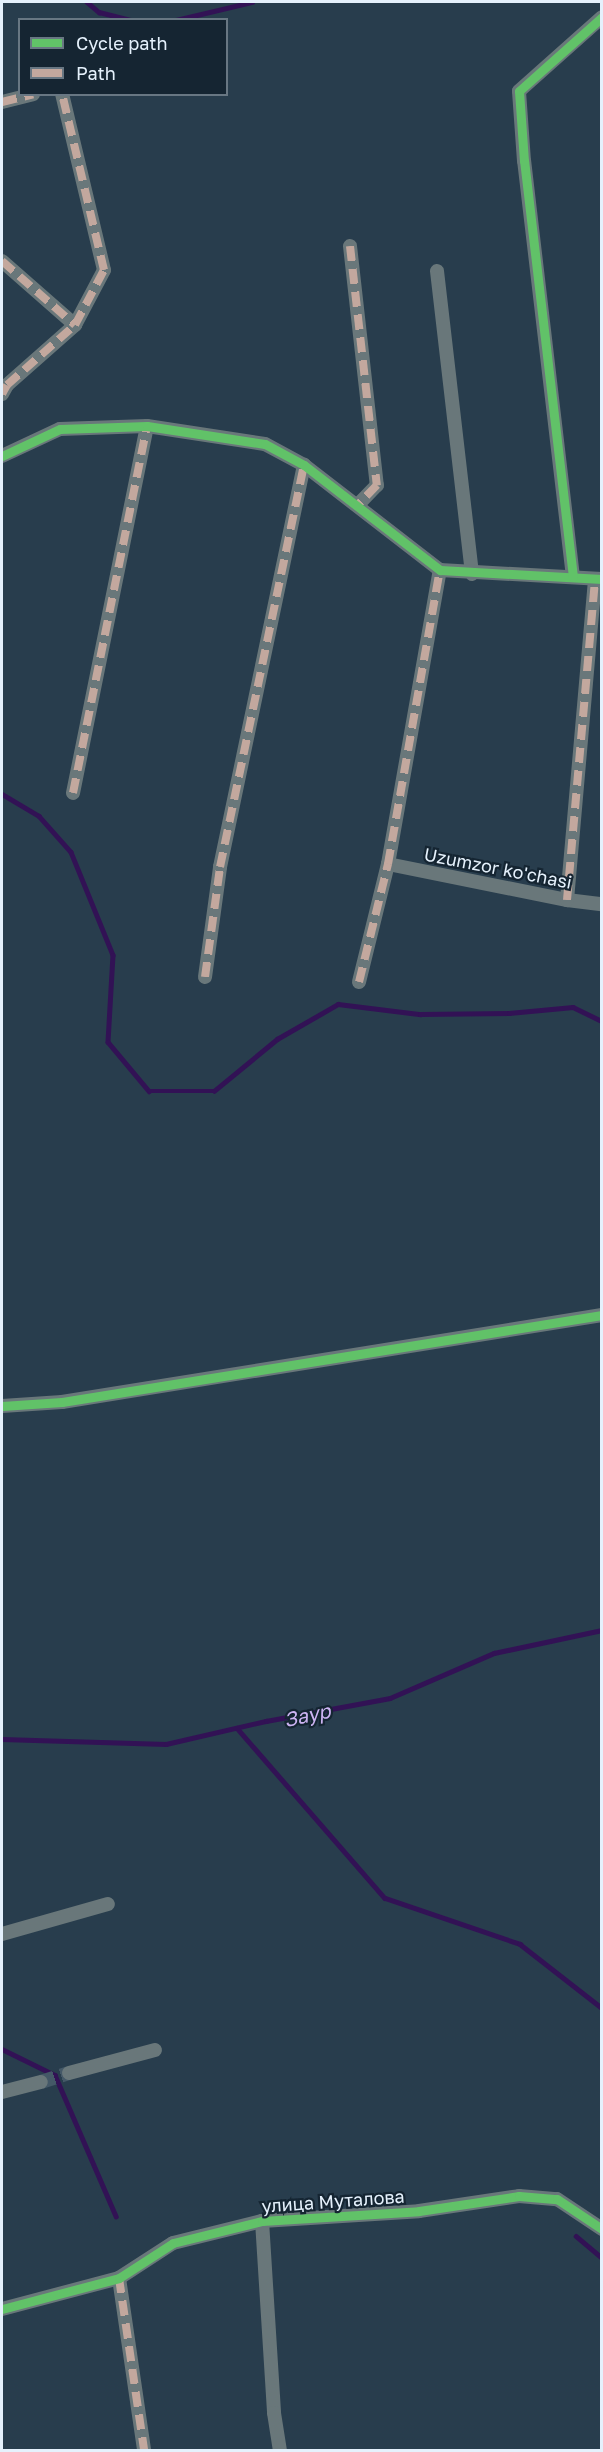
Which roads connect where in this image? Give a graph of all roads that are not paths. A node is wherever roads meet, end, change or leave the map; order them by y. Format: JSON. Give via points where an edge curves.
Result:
{"nodes":[{"id":1,"x":602,"y":17,"type":"edge"},
{"id":2,"x":25,"y":96,"type":"edge"},
{"id":3,"x":62,"y":96,"type":"edge"},
{"id":4,"x":2,"y":102,"type":"edge"},
{"id":5,"x":350,"y":246,"type":"dead end"},
{"id":6,"x":2,"y":261,"type":"edge"},
{"id":7,"x":437,"y":271,"type":"dead end"},
{"id":8,"x":75,"y":325,"type":"junction"},
{"id":9,"x":2,"y":394,"type":"edge"},
{"id":10,"x":147,"y":426,"type":"junction"},
{"id":11,"x":2,"y":456,"type":"edge"},
{"id":12,"x":304,"y":465,"type":"junction"},
{"id":13,"x":358,"y":505,"type":"junction"},
{"id":14,"x":440,"y":570,"type":"junction"},
{"id":15,"x":472,"y":574,"type":"junction"},
{"id":16,"x":573,"y":578,"type":"junction"},
{"id":17,"x":598,"y":579,"type":"edge"},
{"id":18,"x":74,"y":793,"type":"dead end"},
{"id":19,"x":388,"y":864,"type":"junction"},
{"id":20,"x":567,"y":900,"type":"junction"},
{"id":21,"x":602,"y":904,"type":"edge"},
{"id":22,"x":206,"y":976,"type":"dead end"},
{"id":23,"x":359,"y":982,"type":"dead end"},
{"id":24,"x":602,"y":1315,"type":"edge"},
{"id":25,"x":2,"y":1406,"type":"edge"},
{"id":26,"x":108,"y":1904,"type":"dead end"},
{"id":27,"x":2,"y":1934,"type":"edge"},
{"id":28,"x":155,"y":2050,"type":"dead end"},
{"id":29,"x":69,"y":2073,"type":"tunnel mouth"},
{"id":30,"x":41,"y":2082,"type":"tunnel mouth"},
{"id":31,"x":2,"y":2092,"type":"edge"},
{"id":32,"x":262,"y":2221,"type":"junction"},
{"id":33,"x":602,"y":2229,"type":"edge"},
{"id":34,"x":119,"y":2278,"type":"junction"},
{"id":35,"x":2,"y":2309,"type":"edge"},
{"id":36,"x":144,"y":2451,"type":"edge"},
{"id":37,"x":280,"y":2451,"type":"edge"}],
"edges":[{"from":1,"to":16,"type":"street","via":[[519,91]]},
{"from":2,"to":4,"type":"street"},
{"from":3,"to":8,"type":"street","via":[[104,270]]},
{"from":5,"to":13,"type":"street","via":[[377,485]]},
{"from":6,"to":8,"type":"street"},
{"from":7,"to":15,"type":"street"},
{"from":8,"to":9,"type":"street","via":[[7,385]]},
{"from":10,"to":11,"type":"street","via":[[60,429]]},
{"from":10,"to":12,"type":"street","via":[[265,444]]},
{"from":10,"to":18,"type":"street"},
{"from":12,"to":13,"type":"street"},
{"from":12,"to":22,"type":"street","via":[[220,867]]},
{"from":13,"to":14,"type":"street"},
{"from":14,"to":15,"type":"street"},
{"from":14,"to":19,"type":"street"},
{"from":15,"to":16,"type":"street"},
{"from":16,"to":17,"type":"street"},
{"from":17,"to":20,"type":"street"},
{"from":19,"to":20,"type":"street","name":"Uzumzor ko'chasi"},
{"from":19,"to":23,"type":"street"},
{"from":20,"to":21,"type":"street","name":"Uzumzor ko'chasi"},
{"from":24,"to":25,"type":"street","via":[[62,1402]]},
{"from":26,"to":27,"type":"street"},
{"from":28,"to":29,"type":"street"},
{"from":30,"to":31,"type":"street"},
{"from":32,"to":33,"type":"street","name":"улица Муталова","via":[[419,2211],[519,2196],[557,2199]]},
{"from":32,"to":34,"type":"street","name":"улица Муталова","via":[[173,2243]]},
{"from":32,"to":37,"type":"street","via":[[274,2413]]},
{"from":34,"to":35,"type":"street","name":"улица Муталова"},
{"from":34,"to":36,"type":"street"}]}
